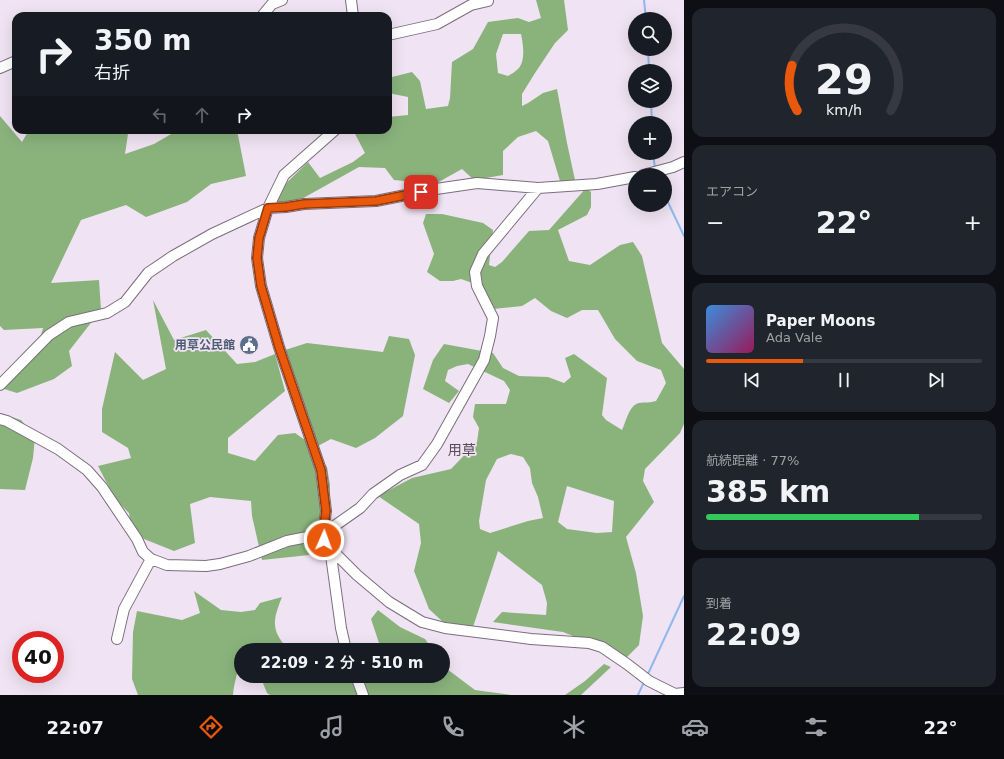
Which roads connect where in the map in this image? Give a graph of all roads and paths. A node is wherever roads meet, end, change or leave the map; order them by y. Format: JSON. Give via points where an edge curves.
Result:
{"nodes":[{"id":1,"x":282,"y":0,"type":"edge"},
{"id":2,"x":351,"y":0,"type":"edge"},
{"id":3,"x":488,"y":1,"type":"edge"},
{"id":4,"x":265,"y":12,"type":"edge"},
{"id":5,"x":352,"y":12,"type":"edge"},
{"id":6,"x":392,"y":34,"type":"edge"},
{"id":7,"x":12,"y":63,"type":"edge"},
{"id":8,"x":0,"y":68,"type":"edge"},
{"id":9,"x":330,"y":134,"type":"edge"},
{"id":10,"x":684,"y":162,"type":"edge"},
{"id":11,"x":669,"y":168,"type":"edge"},
{"id":12,"x":628,"y":178,"type":"edge"},
{"id":13,"x":538,"y":188,"type":"junction"},
{"id":14,"x":268,"y":208,"type":"junction"},
{"id":15,"x":0,"y":385,"type":"edge"},
{"id":16,"x":0,"y":419,"type":"edge"},
{"id":17,"x":323,"y":534,"type":"junction"},
{"id":18,"x":330,"y":548,"type":"junction"},
{"id":19,"x":151,"y":559,"type":"junction"},
{"id":20,"x":117,"y":639,"type":"dead end"},
{"id":21,"x":344,"y":643,"type":"edge"},
{"id":22,"x":358,"y":683,"type":"edge"},
{"id":23,"x":684,"y":694,"type":"edge"},
{"id":24,"x":362,"y":695,"type":"edge"}],
"edges":[{"from":1,"to":4,"type":"street","via":[[272,4]]},
{"from":2,"to":5,"type":"street"},
{"from":3,"to":6,"type":"street","via":[[471,5],[437,24]]},
{"from":7,"to":8,"type":"street"},
{"from":9,"to":14,"type":"street","via":[[284,175]]},
{"from":10,"to":11,"type":"street"},
{"from":12,"to":13,"type":"street","via":[[597,184]]},
{"from":13,"to":14,"type":"street","via":[[477,184],[376,201]]},
{"from":13,"to":17,"type":"street","via":[[483,254],[475,272],[477,286],[493,318],[490,336],[484,360],[437,444],[422,465],[400,475]]},
{"from":14,"to":15,"type":"street","via":[[212,234],[173,256],[148,273],[125,302],[107,313],[69,322],[49,335]]},
{"from":14,"to":17,"type":"street","via":[[259,238],[257,258],[261,286],[321,470],[326,511]]},
{"from":16,"to":19,"type":"street","via":[[58,449],[87,470],[102,487],[143,552]]},
{"from":17,"to":18,"type":"street"},
{"from":17,"to":19,"type":"street","via":[[287,541],[250,556],[220,564],[167,565]]},
{"from":18,"to":21,"type":"street"},
{"from":18,"to":23,"type":"street","via":[[389,602],[422,622],[445,628],[531,639],[589,643],[602,647],[649,681],[675,694]]},
{"from":19,"to":20,"type":"street","via":[[124,608]]},
{"from":22,"to":24,"type":"street"}]}
